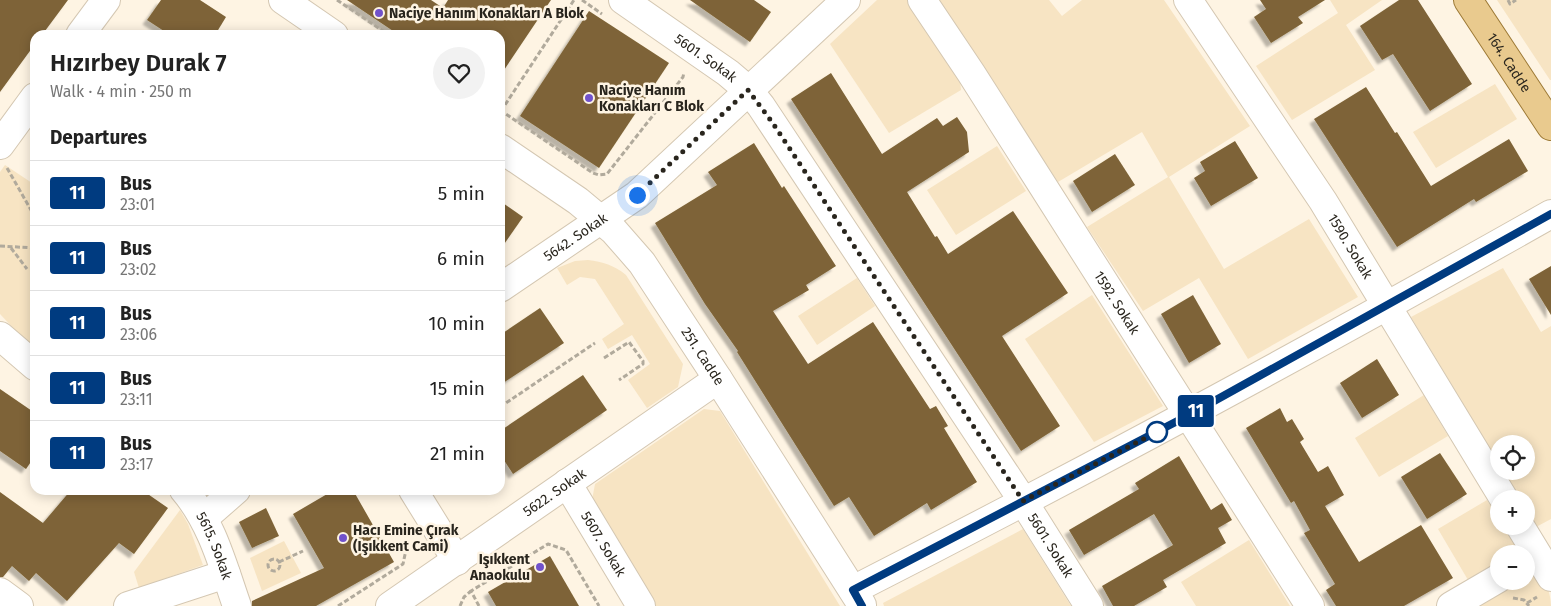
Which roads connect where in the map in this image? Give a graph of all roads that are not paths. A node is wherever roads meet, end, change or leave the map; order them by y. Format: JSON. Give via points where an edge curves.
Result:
{"nodes":[{"id":1,"x":106,"y":0,"type":"edge"},
{"id":2,"x":282,"y":0,"type":"edge"},
{"id":3,"x":846,"y":0,"type":"edge"},
{"id":4,"x":922,"y":0,"type":"edge"},
{"id":5,"x":1188,"y":0,"type":"edge"},
{"id":6,"x":1468,"y":0,"type":"edge"},
{"id":7,"x":614,"y":8,"type":"edge"},
{"id":8,"x":84,"y":30,"type":"edge"},
{"id":9,"x":327,"y":30,"type":"edge"},
{"id":10,"x":748,"y":90,"type":"junction"},
{"id":11,"x":30,"y":106,"type":"edge"},
{"id":12,"x":1551,"y":126,"type":"edge"},
{"id":13,"x":505,"y":151,"type":"edge"},
{"id":14,"x":3,"y":155,"type":"edge"},
{"id":15,"x":1551,"y":214,"type":"edge"},
{"id":16,"x":602,"y":220,"type":"junction"},
{"id":17,"x":505,"y":285,"type":"edge"},
{"id":18,"x":1387,"y":306,"type":"junction"},
{"id":19,"x":0,"y":336,"type":"edge"},
{"id":20,"x":30,"y":362,"type":"edge"},
{"id":21,"x":718,"y":379,"type":"junction"},
{"id":22,"x":1189,"y":415,"type":"junction"},
{"id":23,"x":567,"y":483,"type":"junction"},
{"id":24,"x":1499,"y":490,"type":"edge"},
{"id":25,"x":188,"y":495,"type":"edge"},
{"id":26,"x":230,"y":495,"type":"edge"},
{"id":27,"x":416,"y":495,"type":"edge"},
{"id":28,"x":1023,"y":501,"type":"junction"},
{"id":29,"x":204,"y":518,"type":"junction"},
{"id":30,"x":1524,"y":535,"type":"edge"},
{"id":31,"x":457,"y":561,"type":"junction"},
{"id":32,"x":1538,"y":564,"type":"edge"},
{"id":33,"x":226,"y":574,"type":"junction"},
{"id":34,"x":1498,"y":590,"type":"edge"},
{"id":35,"x":0,"y":592,"type":"edge"},
{"id":36,"x":858,"y":598,"type":"edge"},
{"id":37,"x":19,"y":606,"type":"edge"},
{"id":38,"x":128,"y":606,"type":"edge"},
{"id":39,"x":237,"y":606,"type":"edge"},
{"id":40,"x":390,"y":606,"type":"edge"},
{"id":41,"x":641,"y":606,"type":"edge"},
{"id":42,"x":1088,"y":606,"type":"edge"},
{"id":43,"x":1310,"y":606,"type":"edge"},
{"id":44,"x":1451,"y":606,"type":"edge"}],
"edges":[{"from":1,"to":8,"type":"street"},
{"from":2,"to":9,"type":"street"},
{"from":3,"to":10,"type":"street","name":"5642. Sokak"},
{"from":4,"to":22,"type":"street","name":"1592. Sokak"},
{"from":5,"to":18,"type":"street","name":"1590. Sokak","via":[[1323,201]]},
{"from":6,"to":12,"type":"main road","name":"164. Cadde"},
{"from":7,"to":10,"type":"street","name":"5601. Sokak","via":[[728,73]]},
{"from":10,"to":16,"type":"street","name":"5642. Sokak","via":[[637,195]]},
{"from":10,"to":28,"type":"street","name":"5601. Sokak"},
{"from":11,"to":14,"type":"street"},
{"from":13,"to":16,"type":"street","name":"251. Cadde"},
{"from":15,"to":18,"type":"street"},
{"from":16,"to":17,"type":"street","name":"5642. Sokak"},
{"from":16,"to":21,"type":"street","name":"251. Cadde","via":[[642,263]]},
{"from":18,"to":22,"type":"street"},
{"from":18,"to":24,"type":"street","name":"1590. Sokak"},
{"from":19,"to":20,"type":"street"},
{"from":21,"to":23,"type":"street","name":"5622. Sokak"},
{"from":21,"to":36,"type":"street","name":"251. Cadde"},
{"from":22,"to":28,"type":"street"},
{"from":22,"to":43,"type":"street","name":"1592. Sokak"},
{"from":23,"to":31,"type":"street","name":"5622. Sokak"},
{"from":23,"to":41,"type":"street","name":"5607. Sokak"},
{"from":25,"to":29,"type":"street","name":"5615. Sokak"},
{"from":26,"to":29,"type":"street"},
{"from":27,"to":31,"type":"street"},
{"from":28,"to":36,"type":"street"},
{"from":28,"to":42,"type":"street","name":"5601. Sokak"},
{"from":29,"to":33,"type":"street","name":"5615. Sokak"},
{"from":30,"to":32,"type":"street"},
{"from":31,"to":40,"type":"street","name":"5622. Sokak"},
{"from":33,"to":38,"type":"street"},
{"from":33,"to":39,"type":"street","name":"5615. Sokak"},
{"from":34,"to":44,"type":"street"},
{"from":35,"to":37,"type":"street"}]}
